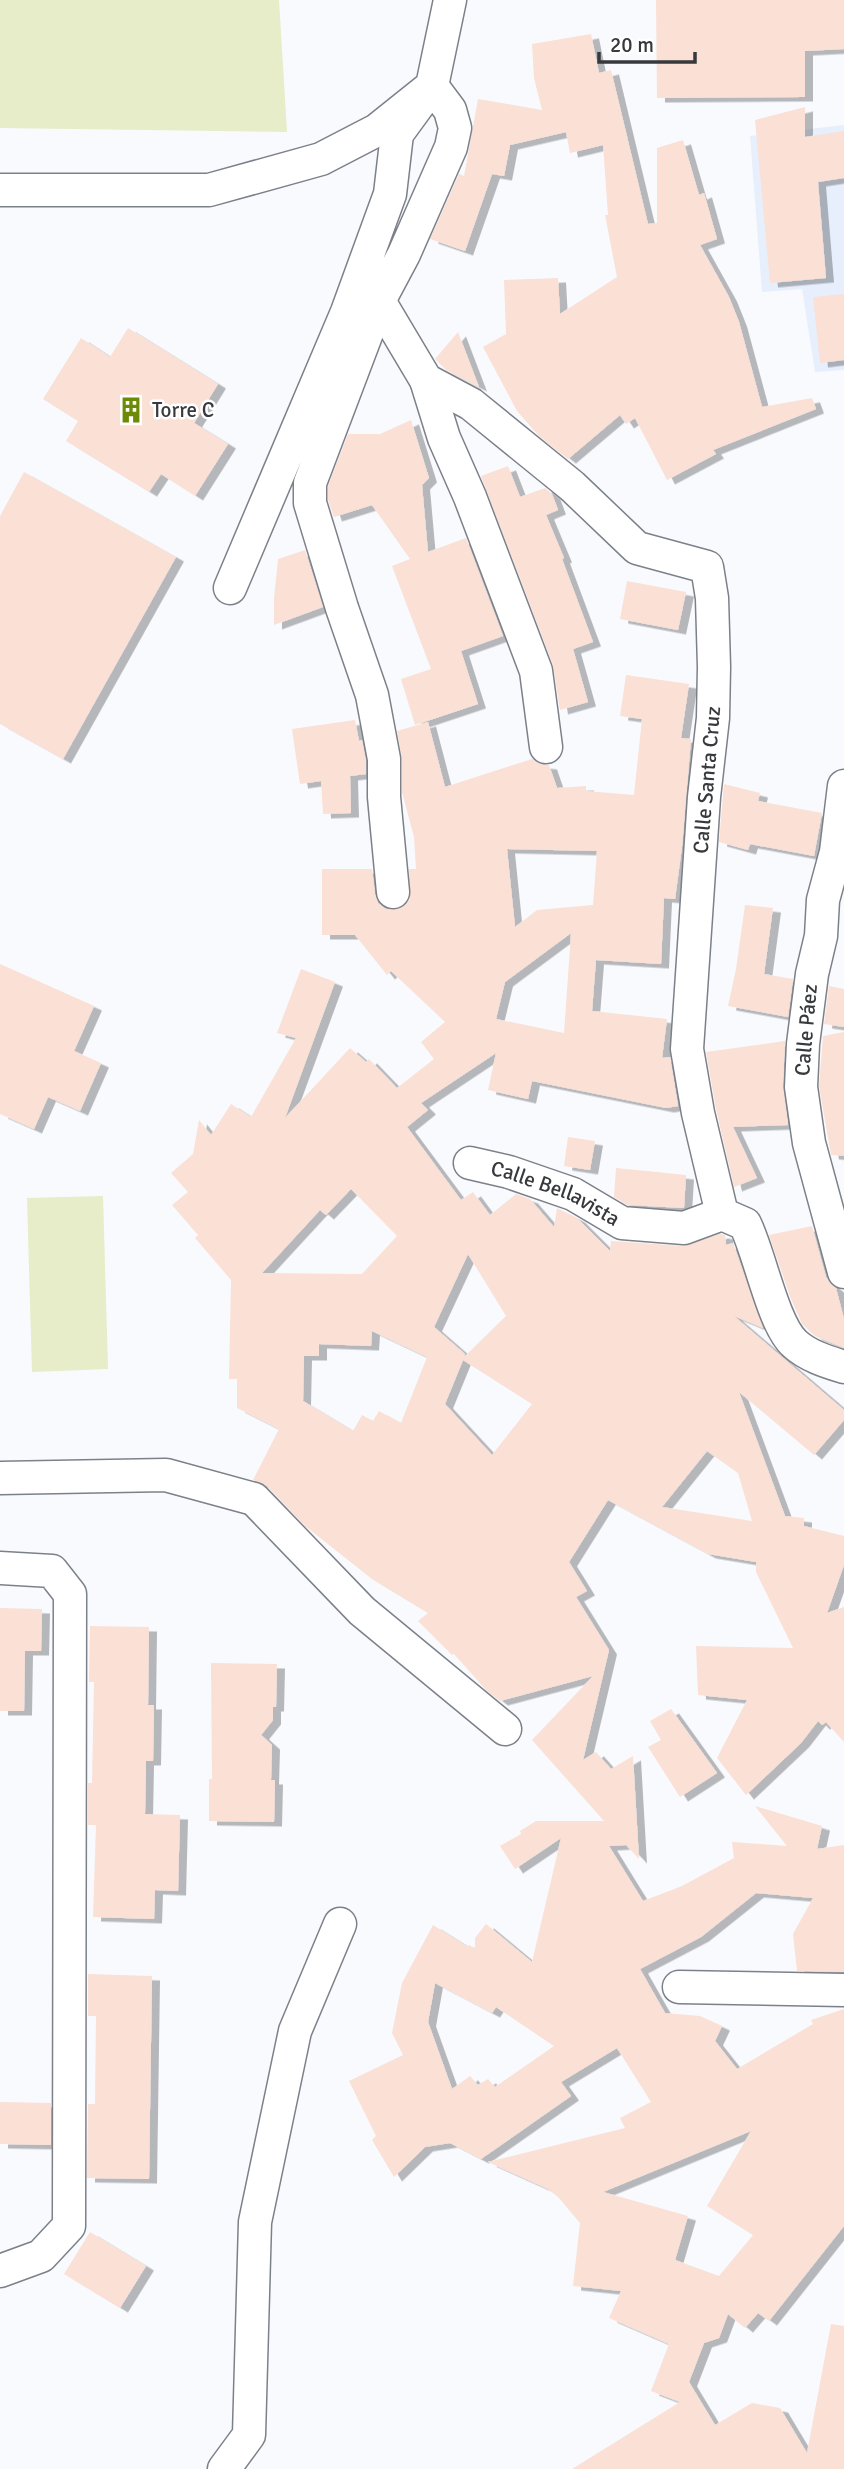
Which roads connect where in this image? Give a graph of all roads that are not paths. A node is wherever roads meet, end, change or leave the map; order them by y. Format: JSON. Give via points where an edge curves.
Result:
{"nodes":[{"id":1,"x":450,"y":0,"type":"edge"},
{"id":2,"x":432,"y":86,"type":"junction"},
{"id":3,"x":0,"y":190,"type":"edge"},
{"id":4,"x":379,"y":301,"type":"junction"},
{"id":5,"x":426,"y":380,"type":"junction"},
{"id":6,"x":230,"y":588,"type":"dead end"},
{"id":7,"x":546,"y":747,"type":"dead end"},
{"id":8,"x":844,"y":786,"type":"edge"},
{"id":9,"x":393,"y":892,"type":"dead end"},
{"id":10,"x":470,"y":1163,"type":"dead end"},
{"id":11,"x":722,"y":1214,"type":"junction"},
{"id":12,"x":844,"y":1272,"type":"edge"},
{"id":13,"x":844,"y":1367,"type":"edge"},
{"id":14,"x":0,"y":1478,"type":"edge"},
{"id":15,"x":0,"y":1568,"type":"edge"},
{"id":16,"x":505,"y":1729,"type":"dead end"},
{"id":17,"x":340,"y":1924,"type":"dead end"},
{"id":18,"x":679,"y":1987,"type":"dead end"},
{"id":19,"x":844,"y":1990,"type":"edge"},
{"id":20,"x":0,"y":2271,"type":"edge"},
{"id":21,"x":225,"y":2469,"type":"edge"}],
"edges":[{"from":1,"to":2,"type":"street"},
{"from":2,"to":3,"type":"street","via":[[377,130],[321,159],[209,190]]},
{"from":2,"to":4,"type":"street","via":[[450,110],[455,128],[451,147]]},
{"from":2,"to":6,"type":"street","via":[[397,134],[386,206]]},
{"from":4,"to":5,"type":"street"},
{"from":4,"to":9,"type":"street","via":[[310,483],[310,503],[372,695],[384,759]]},
{"from":5,"to":7,"type":"street","via":[[444,438],[536,671]]},
{"from":5,"to":11,"type":"street","name":"Calle Santa Cruz","via":[[471,404],[572,486],[637,548],[707,567],[715,667],[713,718],[687,1049]]},
{"from":8,"to":12,"type":"street","name":"Calle Páez","via":[[812,974],[801,1087],[809,1143]]},
{"from":10,"to":11,"type":"street","name":"Calle Bellavista","via":[[573,1194],[622,1223],[684,1228]]},
{"from":11,"to":13,"type":"street","via":[[746,1224],[777,1315],[794,1343],[825,1362]]},
{"from":14,"to":16,"type":"street","via":[[166,1475],[254,1499],[362,1611]]},
{"from":15,"to":20,"type":"street","via":[[52,1571],[70,1594],[69,2226],[41,2256]]},
{"from":17,"to":21,"type":"street","via":[[295,2031],[255,2222],[249,2435]]},
{"from":18,"to":19,"type":"street"}]}
